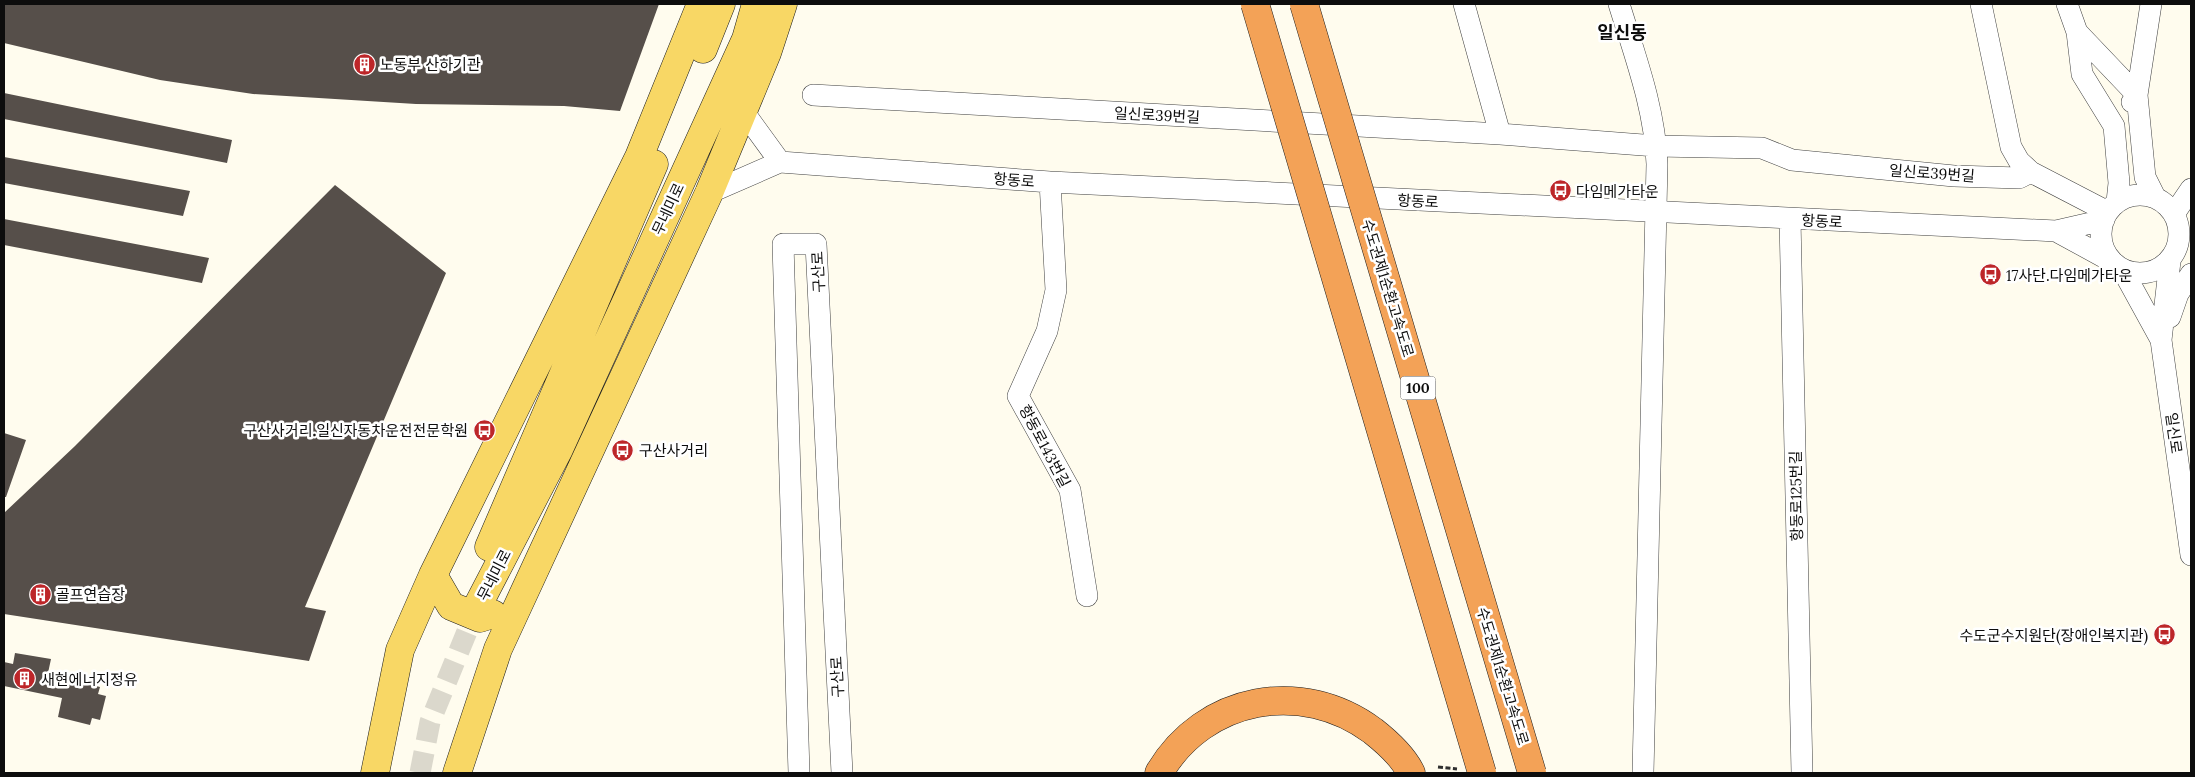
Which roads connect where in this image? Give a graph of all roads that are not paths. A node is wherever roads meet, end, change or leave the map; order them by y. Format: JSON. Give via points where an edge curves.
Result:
{"nodes":[{"id":1,"x":700,"y":4,"type":"edge"},
{"id":2,"x":722,"y":4,"type":"edge"},
{"id":3,"x":756,"y":4,"type":"edge"},
{"id":4,"x":783,"y":4,"type":"edge"},
{"id":5,"x":1255,"y":4,"type":"edge"},
{"id":6,"x":1304,"y":4,"type":"edge"},
{"id":7,"x":1464,"y":4,"type":"edge"},
{"id":8,"x":1619,"y":4,"type":"edge"},
{"id":9,"x":1981,"y":4,"type":"edge"},
{"id":10,"x":2068,"y":4,"type":"edge"},
{"id":11,"x":2151,"y":4,"type":"edge"},
{"id":12,"x":2078,"y":32,"type":"junction"},
{"id":13,"x":813,"y":95,"type":"dead end"},
{"id":14,"x":2137,"y":95,"type":"junction"},
{"id":15,"x":743,"y":111,"type":"junction"},
{"id":16,"x":2114,"y":126,"type":"junction"},
{"id":17,"x":1500,"y":134,"type":"junction"},
{"id":18,"x":1656,"y":146,"type":"junction"},
{"id":19,"x":780,"y":162,"type":"junction"},
{"id":20,"x":2031,"y":172,"type":"junction"},
{"id":21,"x":1050,"y":182,"type":"junction"},
{"id":22,"x":2191,"y":190,"type":"edge"},
{"id":23,"x":709,"y":193,"type":"junction"},
{"id":24,"x":2155,"y":198,"type":"junction"},
{"id":25,"x":2110,"y":211,"type":"junction"},
{"id":26,"x":1656,"y":212,"type":"junction"},
{"id":27,"x":1790,"y":219,"type":"junction"},
{"id":28,"x":2181,"y":224,"type":"edge"},
{"id":29,"x":2056,"y":231,"type":"junction"},
{"id":30,"x":2179,"y":255,"type":"edge"},
{"id":31,"x":2117,"y":265,"type":"junction"},
{"id":32,"x":2191,"y":274,"type":"edge"},
{"id":33,"x":2161,"y":340,"type":"junction"},
{"id":34,"x":2191,"y":555,"type":"edge"},
{"id":35,"x":433,"y":575,"type":"junction"},
{"id":36,"x":524,"y":594,"type":"junction"},
{"id":37,"x":1087,"y":596,"type":"dead end"},
{"id":38,"x":1473,"y":771,"type":"edge"},
{"id":39,"x":375,"y":773,"type":"edge"},
{"id":40,"x":457,"y":773,"type":"edge"},
{"id":41,"x":799,"y":773,"type":"edge"},
{"id":42,"x":842,"y":773,"type":"edge"},
{"id":43,"x":1160,"y":773,"type":"edge"},
{"id":44,"x":1178,"y":773,"type":"edge"},
{"id":45,"x":1389,"y":773,"type":"edge"},
{"id":46,"x":1411,"y":773,"type":"edge"},
{"id":47,"x":1532,"y":773,"type":"edge"},
{"id":48,"x":1643,"y":773,"type":"edge"},
{"id":49,"x":1802,"y":773,"type":"edge"}],
"edges":[{"from":1,"to":35,"type":"main road","via":[[639,157]]},
{"from":2,"to":3,"type":"main road","name":"무네미로","via":[[482,562],[477,607],[563,440],[746,39]]},
{"from":4,"to":15,"type":"main road"},
{"from":5,"to":38,"type":"highway","bridge":true},
{"from":6,"to":47,"type":"highway","name":"수도권제1순환고속도로","number":"100","bridge":true},
{"from":7,"to":17,"type":"street"},
{"from":8,"to":18,"type":"street","via":[[1649,103]]},
{"from":9,"to":20,"type":"street","via":[[2011,147]]},
{"from":10,"to":12,"type":"street"},
{"from":11,"to":14,"type":"street"},
{"from":12,"to":14,"type":"street"},
{"from":12,"to":16,"type":"street","via":[[2082,74]]},
{"from":13,"to":17,"type":"street","name":"일신로39번길"},
{"from":14,"to":16,"type":"street"},
{"from":14,"to":24,"type":"street","via":[[2145,177]]},
{"from":15,"to":19,"type":"street"},
{"from":15,"to":23,"type":"main road"},
{"from":16,"to":25,"type":"street","via":[[2119,183]]},
{"from":17,"to":18,"type":"street","name":"일신로39번길"},
{"from":18,"to":20,"type":"street","name":"일신로39번길","via":[[1762,148],[1792,160],[1954,176],[2019,178]]},
{"from":18,"to":26,"type":"street"},
{"from":19,"to":21,"type":"street","name":"항동로"},
{"from":19,"to":23,"type":"street","name":"항동로"},
{"from":20,"to":25,"type":"street"},
{"from":21,"to":26,"type":"street","name":"항동로"},
{"from":21,"to":37,"type":"street","name":"항동로143번길","via":[[1056,290],[1047,331],[1018,396],[1070,490]]},
{"from":22,"to":28,"type":"street"},
{"from":23,"to":36,"type":"main road"},
{"from":24,"to":25,"type":"street","via":[[2129,196]]},
{"from":24,"to":28,"type":"street","via":[[2166,204]]},
{"from":25,"to":29,"type":"street","name":"항동로"},
{"from":25,"to":31,"type":"street","via":[[2101,230],[2102,241],[2105,252]]},
{"from":26,"to":27,"type":"street","name":"항동로"},
{"from":26,"to":48,"type":"street"},
{"from":27,"to":29,"type":"street","name":"항동로"},
{"from":27,"to":49,"type":"street","name":"항동로125번길"},
{"from":28,"to":30,"type":"street"},
{"from":29,"to":31,"type":"street","name":"항동로"},
{"from":30,"to":31,"type":"street","via":[[2147,273],[2134,273]]},
{"from":30,"to":33,"type":"street","name":"일신로"},
{"from":31,"to":33,"type":"street","name":"일신로"},
{"from":32,"to":33,"type":"street","via":[[2178,294]]},
{"from":33,"to":34,"type":"street","name":"일신로"},
{"from":35,"to":36,"type":"main road","via":[[451,606],[480,618],[498,613]]},
{"from":35,"to":39,"type":"main road","via":[[400,650]]},
{"from":36,"to":40,"type":"main road","via":[[498,649]]},
{"from":41,"to":42,"type":"street","name":"구산로","via":[[783,244],[816,244]]},
{"from":43,"to":46,"type":"highway","via":[[1170,754],[1200,726],[1238,708],[1281,700],[1326,706],[1358,721],[1388,743]]},
{"from":44,"to":45,"type":"highway","via":[[1210,739],[1240,724],[1281,718],[1321,723],[1351,738],[1377,758]]}]}
